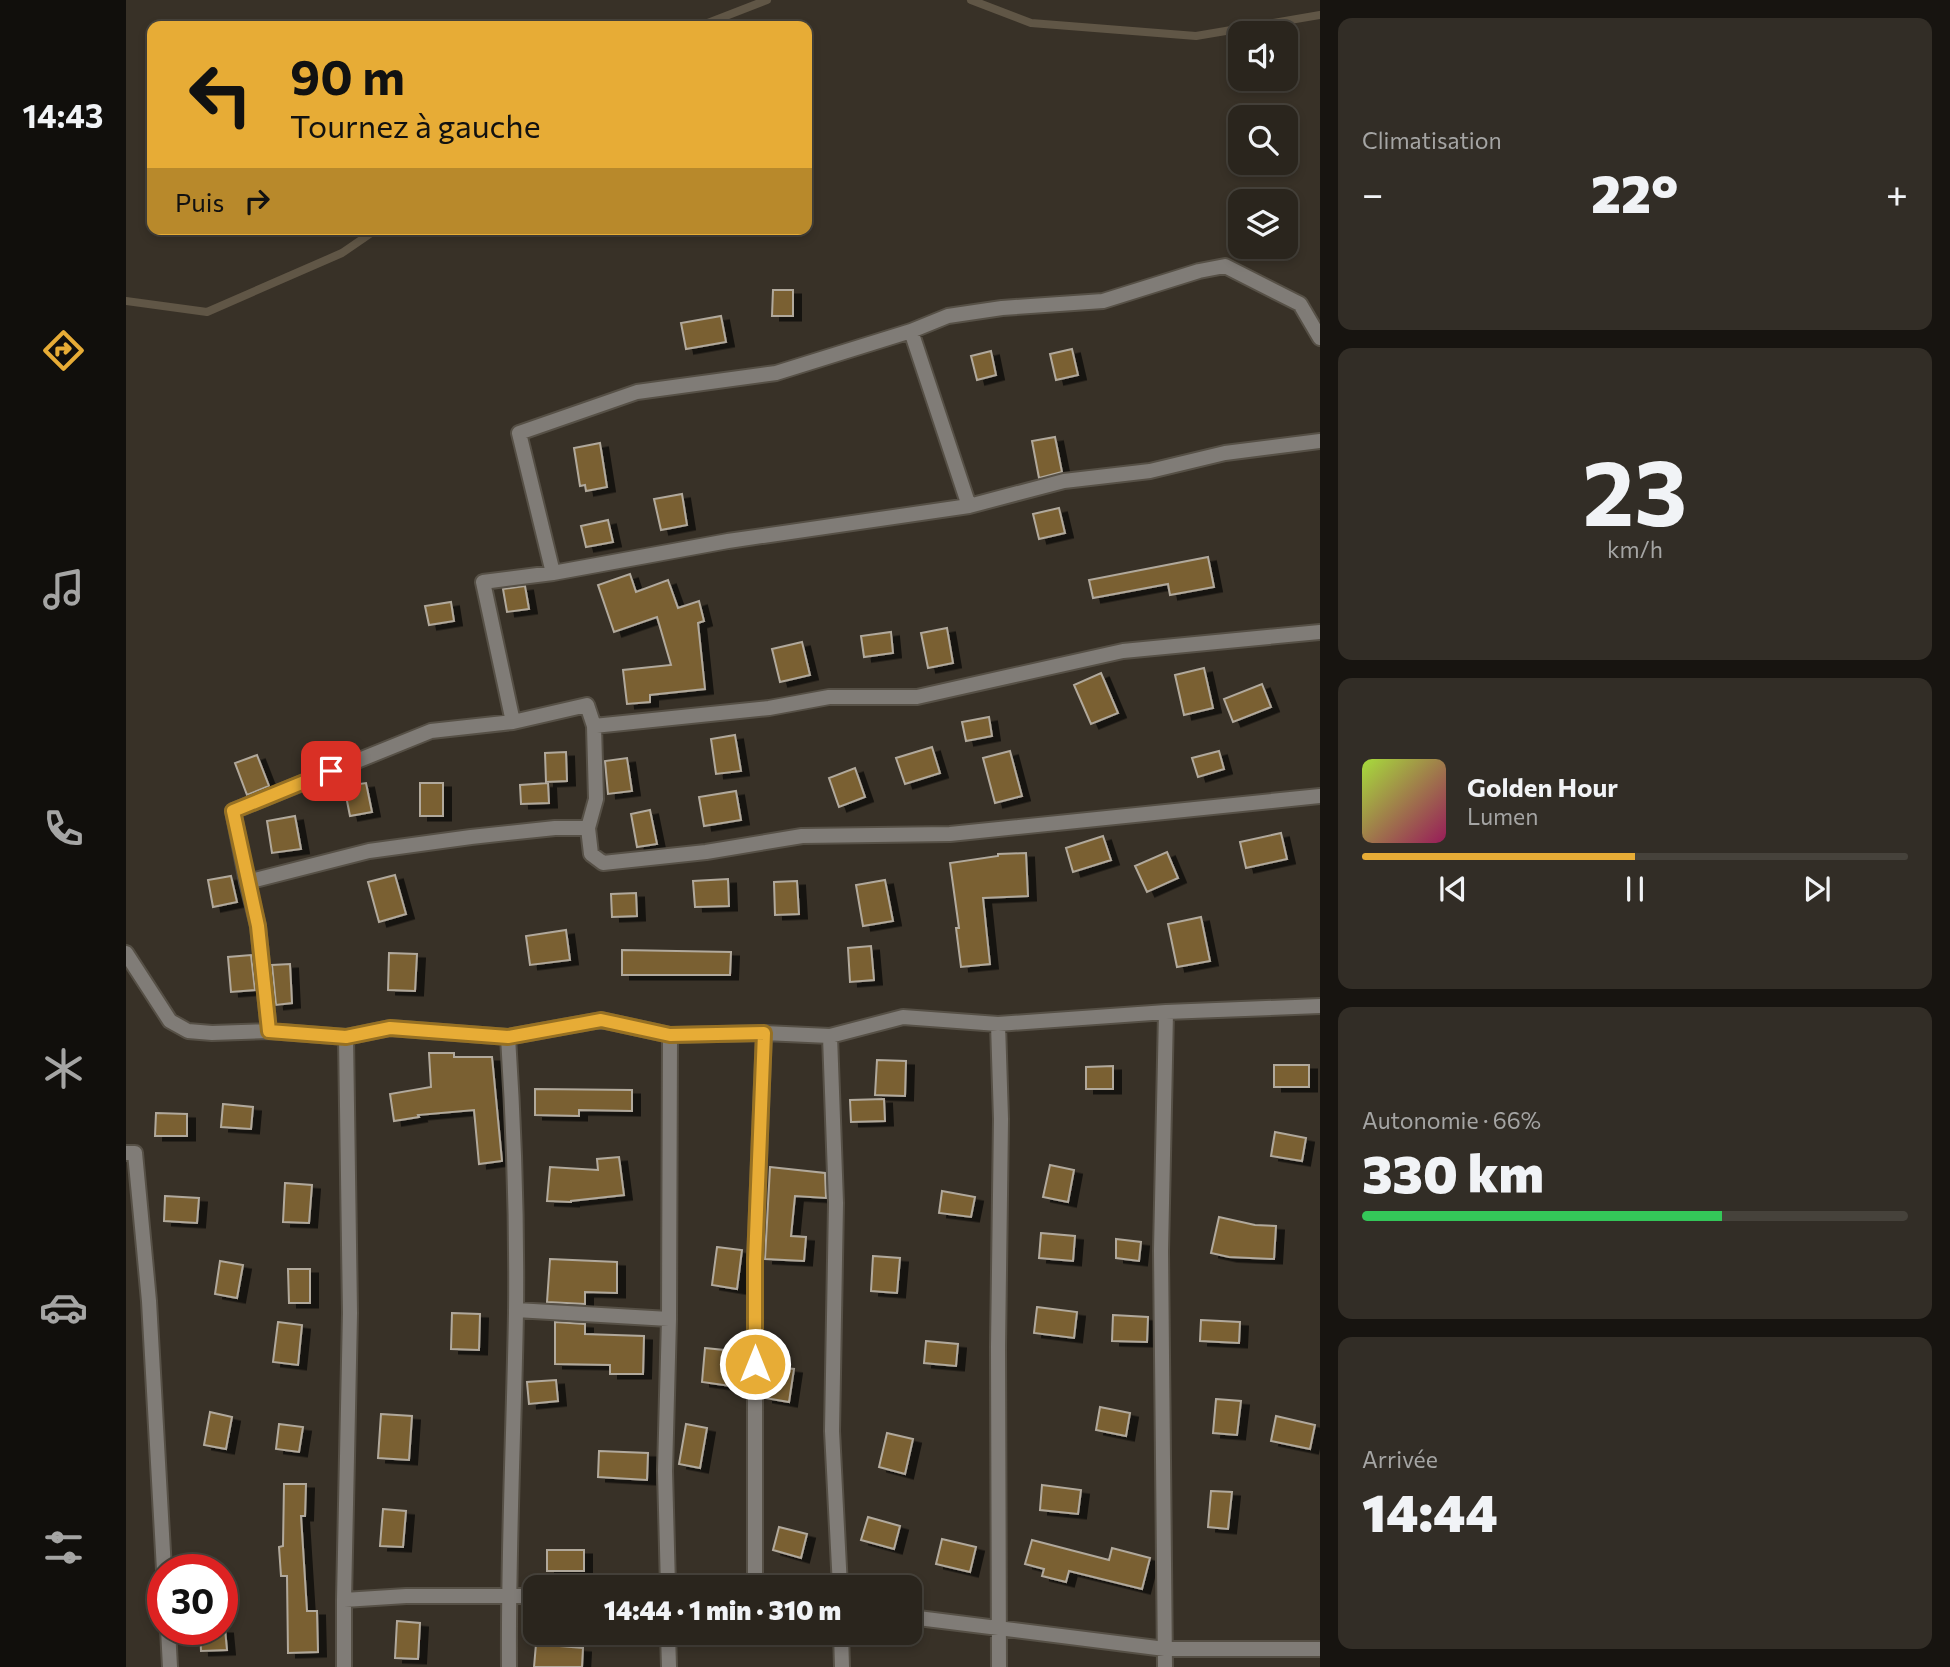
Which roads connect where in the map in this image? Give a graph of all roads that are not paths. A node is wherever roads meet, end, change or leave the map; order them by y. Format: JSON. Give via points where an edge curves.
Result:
{"nodes":[{"id":1,"x":911,"y":331,"type":"junction"},
{"id":2,"x":1320,"y":338,"type":"edge"},
{"id":3,"x":1320,"y":441,"type":"edge"},
{"id":4,"x":969,"y":506,"type":"junction"},
{"id":5,"x":552,"y":573,"type":"junction"},
{"id":6,"x":1320,"y":632,"type":"edge"},
{"id":7,"x":513,"y":722,"type":"junction"},
{"id":8,"x":594,"y":726,"type":"junction"},
{"id":9,"x":1320,"y":796,"type":"edge"},
{"id":10,"x":588,"y":828,"type":"junction"},
{"id":11,"x":247,"y":882,"type":"junction"},
{"id":12,"x":126,"y":953,"type":"edge"},
{"id":13,"x":1320,"y":1006,"type":"edge"},
{"id":14,"x":1166,"y":1012,"type":"junction"},
{"id":15,"x":998,"y":1024,"type":"junction"},
{"id":16,"x":269,"y":1031,"type":"junction"},
{"id":17,"x":764,"y":1033,"type":"junction"},
{"id":18,"x":670,"y":1035,"type":"junction"},
{"id":19,"x":830,"y":1036,"type":"junction"},
{"id":20,"x":346,"y":1037,"type":"junction"},
{"id":21,"x":508,"y":1037,"type":"junction"},
{"id":22,"x":126,"y":1153,"type":"edge"},
{"id":23,"x":516,"y":1310,"type":"junction"},
{"id":24,"x":669,"y":1319,"type":"junction"},
{"id":25,"x":163,"y":1554,"type":"edge"},
{"id":26,"x":668,"y":1575,"type":"edge"},
{"id":27,"x":755,"y":1575,"type":"edge"},
{"id":28,"x":839,"y":1575,"type":"edge"},
{"id":29,"x":508,"y":1596,"type":"junction"},
{"id":30,"x":523,"y":1596,"type":"edge"},
{"id":31,"x":344,"y":1600,"type":"junction"},
{"id":32,"x":922,"y":1618,"type":"edge"},
{"id":33,"x":1000,"y":1628,"type":"junction"},
{"id":34,"x":168,"y":1645,"type":"edge"},
{"id":35,"x":668,"y":1645,"type":"edge"},
{"id":36,"x":841,"y":1645,"type":"edge"},
{"id":37,"x":1165,"y":1649,"type":"junction"},
{"id":38,"x":1320,"y":1649,"type":"edge"},
{"id":39,"x":170,"y":1667,"type":"edge"},
{"id":40,"x":344,"y":1667,"type":"edge"},
{"id":41,"x":509,"y":1667,"type":"edge"},
{"id":42,"x":669,"y":1667,"type":"edge"},
{"id":43,"x":842,"y":1667,"type":"edge"},
{"id":44,"x":999,"y":1667,"type":"edge"},
{"id":45,"x":1165,"y":1667,"type":"edge"}],
"edges":[{"from":1,"to":2,"type":"street","via":[[948,316],[1002,307],[1103,301],[1225,266],[1300,304]]},
{"from":1,"to":4,"type":"street"},
{"from":1,"to":5,"type":"street","via":[[776,373],[637,392],[520,433]]},
{"from":3,"to":4,"type":"street","via":[[1064,481]]},
{"from":4,"to":5,"type":"street","via":[[728,541]]},
{"from":5,"to":7,"type":"street","via":[[483,582]]},
{"from":6,"to":8,"type":"street","via":[[1123,651],[917,697],[829,697],[769,708]]},
{"from":7,"to":8,"type":"street","via":[[587,705]]},
{"from":7,"to":11,"type":"street","via":[[431,731],[233,811]]},
{"from":8,"to":10,"type":"street","via":[[596,799]]},
{"from":9,"to":10,"type":"street","via":[[950,834],[802,836],[603,863],[592,854]]},
{"from":10,"to":11,"type":"street","via":[[369,851]]},
{"from":11,"to":16,"type":"street","via":[[258,926]]},
{"from":12,"to":16,"type":"street","via":[[170,1021],[188,1031]]},
{"from":13,"to":14,"type":"street"},
{"from":14,"to":15,"type":"street"},
{"from":14,"to":37,"type":"street","via":[[1161,1251]]},
{"from":15,"to":19,"type":"street","via":[[904,1017]]},
{"from":15,"to":33,"type":"street","via":[[1002,1119]]},
{"from":16,"to":20,"type":"street"},
{"from":17,"to":18,"type":"street"},
{"from":17,"to":19,"type":"street"},
{"from":17,"to":27,"type":"street","via":[[755,1261]]},
{"from":18,"to":21,"type":"street","via":[[601,1020]]},
{"from":18,"to":24,"type":"street"},
{"from":19,"to":28,"type":"street","via":[[836,1203],[832,1431]]},
{"from":20,"to":21,"type":"street","via":[[390,1028]]},
{"from":20,"to":31,"type":"street","via":[[350,1312]]},
{"from":21,"to":23,"type":"street"},
{"from":22,"to":25,"type":"street","via":[[135,1153],[149,1301]]},
{"from":23,"to":24,"type":"street"},
{"from":23,"to":29,"type":"street"},
{"from":24,"to":26,"type":"street"},
{"from":29,"to":30,"type":"street"},
{"from":29,"to":31,"type":"street"},
{"from":29,"to":41,"type":"street"},
{"from":31,"to":40,"type":"street"},
{"from":32,"to":33,"type":"street"},
{"from":33,"to":37,"type":"street"},
{"from":33,"to":44,"type":"street"},
{"from":34,"to":39,"type":"street"},
{"from":35,"to":42,"type":"street"},
{"from":36,"to":43,"type":"street"},
{"from":37,"to":38,"type":"street"},
{"from":37,"to":45,"type":"street"}]}
